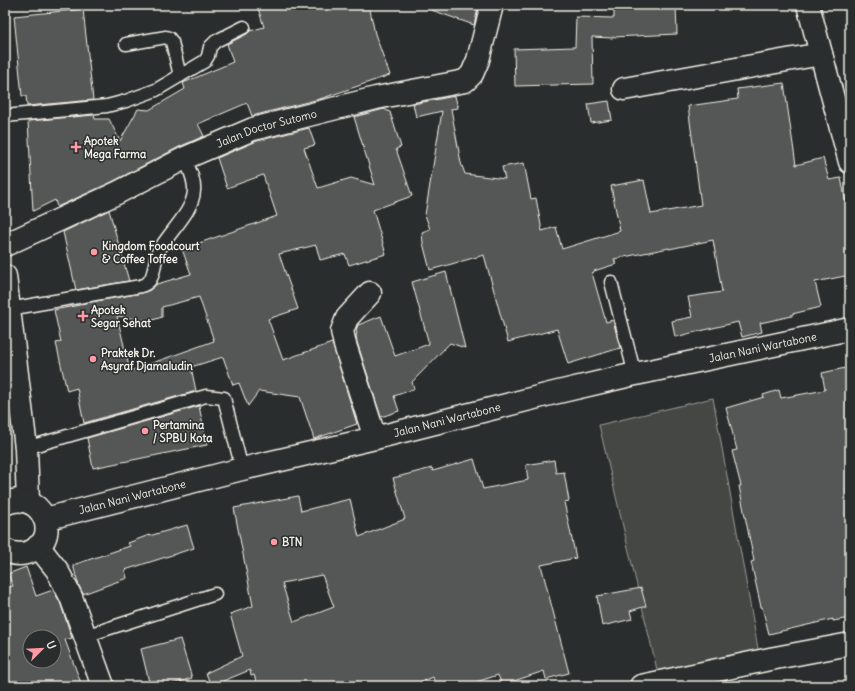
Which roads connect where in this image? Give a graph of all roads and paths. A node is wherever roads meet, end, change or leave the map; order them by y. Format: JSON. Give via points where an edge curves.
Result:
{"nodes":[{"id":1,"x":492,"y":5,"type":"edge"},
{"id":2,"x":808,"y":5,"type":"edge"},
{"id":3,"x":244,"y":27,"type":"dead end"},
{"id":4,"x":126,"y":44,"type":"dead end"},
{"id":5,"x":821,"y":54,"type":"junction"},
{"id":6,"x":180,"y":76,"type":"junction"},
{"id":7,"x":624,"y":89,"type":"dead end"},
{"id":8,"x":5,"y":116,"type":"edge"},
{"id":9,"x":185,"y":158,"type":"junction"},
{"id":10,"x":850,"y":162,"type":"edge"},
{"id":11,"x":5,"y":246,"type":"edge"},
{"id":12,"x":5,"y":276,"type":"edge"},
{"id":13,"x":611,"y":282,"type":"dead end"},
{"id":14,"x":370,"y":294,"type":"dead end"},
{"id":15,"x":9,"y":309,"type":"junction"},
{"id":16,"x":850,"y":329,"type":"edge"},
{"id":17,"x":634,"y":375,"type":"junction"},
{"id":18,"x":375,"y":438,"type":"junction"},
{"id":19,"x":26,"y":448,"type":"junction"},
{"id":20,"x":242,"y":469,"type":"junction"},
{"id":21,"x":28,"y":502,"type":"junction"},
{"id":22,"x":5,"y":504,"type":"edge"},
{"id":23,"x":45,"y":519,"type":"junction"},
{"id":24,"x":38,"y":546,"type":"junction"},
{"id":25,"x":5,"y":550,"type":"edge"},
{"id":26,"x":216,"y":594,"type":"dead end"},
{"id":27,"x":85,"y":636,"type":"junction"},
{"id":28,"x":850,"y":644,"type":"edge"},
{"id":29,"x":103,"y":686,"type":"edge"},
{"id":30,"x":640,"y":686,"type":"edge"}],
"edges":[{"from":1,"to":9,"type":"main road","name":"Jalan Doctor Sutomo","via":[[478,60],[472,74],[465,81],[376,98],[253,129]]},
{"from":2,"to":5,"type":"main road"},
{"from":3,"to":6,"type":"lane","via":[[216,41],[210,47],[205,61]]},
{"from":4,"to":6,"type":"lane","via":[[169,38]]},
{"from":5,"to":7,"type":"main road"},
{"from":5,"to":10,"type":"main road"},
{"from":6,"to":8,"type":"lane","via":[[156,90],[107,106]]},
{"from":9,"to":11,"type":"main road","name":"Jalan Doctor Sutomo"},
{"from":9,"to":15,"type":"lane","via":[[194,182],[192,201],[158,253],[152,277],[147,283]]},
{"from":12,"to":15,"type":"main road"},
{"from":13,"to":17,"type":"lane"},
{"from":14,"to":18,"type":"main road","via":[[347,318],[342,331]]},
{"from":15,"to":19,"type":"main road"},
{"from":16,"to":17,"type":"main road","name":"Jalan Nani Wartabone"},
{"from":17,"to":18,"type":"main road","name":"Jalan Nani Wartabone"},
{"from":18,"to":20,"type":"main road","name":"Jalan Nani Wartabone"},
{"from":19,"to":20,"type":"lane","via":[[206,396],[224,398]]},
{"from":19,"to":21,"type":"main road"},
{"from":20,"to":23,"type":"main road","name":"Jalan Nani Wartabone"},
{"from":21,"to":22,"type":"main road","via":[[13,500]]},
{"from":21,"to":23,"type":"main road","via":[[36,506]]},
{"from":23,"to":24,"type":"main road","via":[[46,534]]},
{"from":24,"to":25,"type":"main road","via":[[22,554],[13,554]]},
{"from":24,"to":27,"type":"main road","via":[[57,570],[71,597]]},
{"from":26,"to":27,"type":"lane"},
{"from":27,"to":29,"type":"main road"},
{"from":28,"to":30,"type":"main road"}]}
